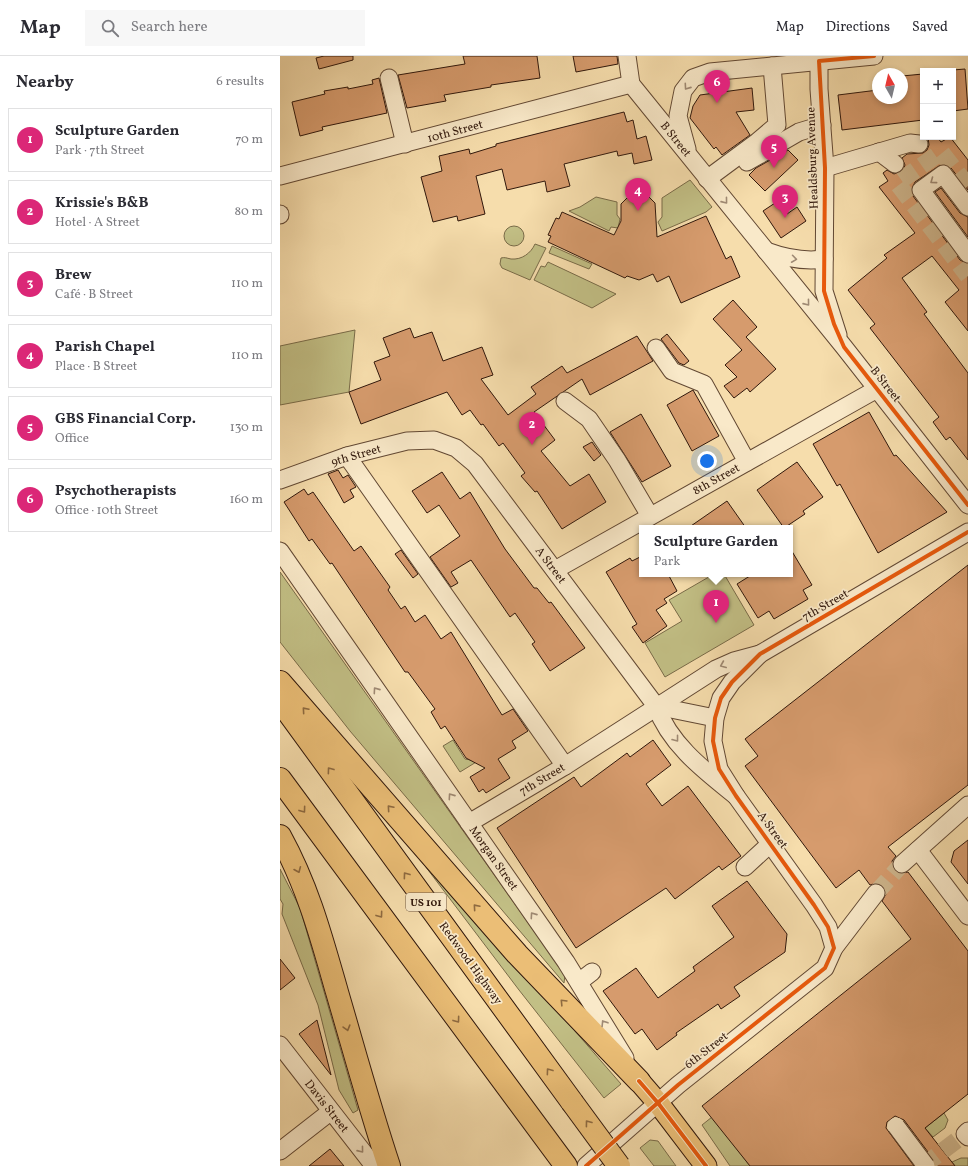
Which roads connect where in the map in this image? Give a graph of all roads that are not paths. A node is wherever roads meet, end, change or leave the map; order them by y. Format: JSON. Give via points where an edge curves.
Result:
{"nodes":[{"id":1,"x":627,"y":56,"type":"edge"},
{"id":2,"x":874,"y":56,"type":"edge"},
{"id":3,"x":819,"y":59,"type":"edge"},
{"id":4,"x":772,"y":66,"type":"junction"},
{"id":5,"x":388,"y":78,"type":"dead end"},
{"id":6,"x":630,"y":84,"type":"junction"},
{"id":7,"x":822,"y":125,"type":"junction"},
{"id":8,"x":405,"y":144,"type":"junction"},
{"id":9,"x":919,"y":144,"type":"dead end"},
{"id":10,"x":879,"y":152,"type":"junction"},
{"id":11,"x":688,"y":153,"type":"junction"},
{"id":12,"x":895,"y":164,"type":"dead end"},
{"id":13,"x":825,"y":168,"type":"junction"},
{"id":14,"x":280,"y":176,"type":"edge"},
{"id":15,"x":709,"y":181,"type":"junction"},
{"id":16,"x":968,"y":207,"type":"edge"},
{"id":17,"x":765,"y":251,"type":"junction"},
{"id":18,"x":968,"y":254,"type":"edge"},
{"id":19,"x":824,"y":259,"type":"junction"},
{"id":20,"x":656,"y":348,"type":"dead end"},
{"id":21,"x":844,"y":348,"type":"junction"},
{"id":22,"x":877,"y":389,"type":"junction"},
{"id":23,"x":565,"y":401,"type":"dead end"},
{"id":24,"x":434,"y":440,"type":"joint"},
{"id":25,"x":347,"y":456,"type":"junction"},
{"id":26,"x":747,"y":462,"type":"junction"},
{"id":27,"x":280,"y":480,"type":"edge"},
{"id":28,"x":968,"y":505,"type":"edge"},
{"id":29,"x":650,"y":516,"type":"junction"},
{"id":30,"x":968,"y":532,"type":"edge"},
{"id":31,"x":280,"y":552,"type":"edge"},
{"id":32,"x":555,"y":570,"type":"junction"},
{"id":33,"x":760,"y":654,"type":"junction"},
{"id":34,"x":280,"y":682,"type":"edge"},
{"id":35,"x":280,"y":701,"type":"edge"},
{"id":36,"x":656,"y":706,"type":"junction"},
{"id":37,"x":715,"y":718,"type":"junction"},
{"id":38,"x":565,"y":766,"type":"junction"},
{"id":39,"x":280,"y":779,"type":"edge"},
{"id":40,"x":736,"y":796,"type":"junction"},
{"id":41,"x":968,"y":805,"type":"edge"},
{"id":42,"x":469,"y":823,"type":"junction"},
{"id":43,"x":280,"y":836,"type":"edge"},
{"id":44,"x":770,"y":844,"type":"junction"},
{"id":45,"x":918,"y":850,"type":"junction"},
{"id":46,"x":902,"y":864,"type":"tunnel mouth"},
{"id":47,"x":744,"y":867,"type":"dead end"},
{"id":48,"x":876,"y":893,"type":"tunnel mouth"},
{"id":49,"x":968,"y":916,"type":"edge"},
{"id":50,"x":834,"y":948,"type":"junction"},
{"id":51,"x":592,"y":972,"type":"dead end"},
{"id":52,"x":579,"y":982,"type":"junction"},
{"id":53,"x":280,"y":1045,"type":"edge"},
{"id":54,"x":639,"y":1081,"type":"junction"},
{"id":55,"x":658,"y":1103,"type":"junction"},
{"id":56,"x":330,"y":1112,"type":"junction"},
{"id":57,"x":896,"y":1126,"type":"dead end"},
{"id":58,"x":280,"y":1151,"type":"edge"},
{"id":59,"x":380,"y":1164,"type":"edge"},
{"id":60,"x":566,"y":1166,"type":"edge"},
{"id":61,"x":586,"y":1166,"type":"edge"},
{"id":62,"x":620,"y":1166,"type":"edge"},
{"id":63,"x":706,"y":1166,"type":"edge"},
{"id":64,"x":926,"y":1166,"type":"edge"}],
"edges":[{"from":1,"to":6,"type":"street"},
{"from":2,"to":3,"type":"street"},
{"from":3,"to":4,"type":"street"},
{"from":3,"to":7,"type":"street","name":"Healdsburg Avenue"},
{"from":4,"to":11,"type":"street","one_way":true,"via":[[710,72],[693,78],[683,91],[678,116]]},
{"from":4,"to":15,"type":"street","via":[[777,125]]},
{"from":5,"to":8,"type":"street"},
{"from":6,"to":8,"type":"street","name":"10th Street"},
{"from":6,"to":11,"type":"street","name":"B Street"},
{"from":7,"to":13,"type":"street","name":"Healdsburg Avenue"},
{"from":7,"to":15,"type":"street","via":[[799,132]]},
{"from":8,"to":14,"type":"street","name":"10th Street","via":[[383,157]]},
{"from":9,"to":10,"type":"street","via":[[910,143]]},
{"from":10,"to":12,"type":"street"},
{"from":10,"to":13,"type":"street"},
{"from":11,"to":15,"type":"street","name":"B Street"},
{"from":13,"to":19,"type":"street","name":"Healdsburg Avenue"},
{"from":15,"to":17,"type":"street","name":"B Street","one_way":true},
{"from":16,"to":18,"type":"street","one_way":true,"via":[[943,174],[921,190]]},
{"from":17,"to":19,"type":"street","one_way":true,"via":[[783,258]]},
{"from":17,"to":21,"type":"street","name":"B Street","one_way":true},
{"from":19,"to":21,"type":"street","name":"B Street","via":[[824,291]]},
{"from":20,"to":26,"type":"street","via":[[672,371],[704,384]]},
{"from":21,"to":22,"type":"street","name":"B Street"},
{"from":22,"to":26,"type":"street","name":"8th Street"},
{"from":22,"to":28,"type":"street","name":"B Street"},
{"from":23,"to":29,"type":"street","via":[[589,419]]},
{"from":24,"to":25,"type":"street","name":"9th Street","via":[[407,441]]},
{"from":24,"to":32,"type":"street","name":"A Street","via":[[456,448],[475,464]]},
{"from":25,"to":27,"type":"street","name":"9th Street"},
{"from":25,"to":38,"type":"street"},
{"from":26,"to":29,"type":"street","name":"8th Street"},
{"from":29,"to":32,"type":"street","name":"8th Street"},
{"from":30,"to":33,"type":"street","name":"7th Street"},
{"from":42,"to":31,"type":"street","name":"Morgan Street","one_way":true},
{"from":32,"to":36,"type":"street","name":"A Street"},
{"from":33,"to":36,"type":"street","name":"7th Street","one_way":true,"via":[[716,668]]},
{"from":33,"to":37,"type":"street","name":"7th Street","via":[[732,682],[721,698]]},
{"from":54,"to":34,"type":"highway","one_way":true,"via":[[517,954]]},
{"from":62,"to":35,"type":"highway","name":"Redwood Highway","number":"US 101","one_way":true,"bridge":true},
{"from":36,"to":37,"type":"street"},
{"from":36,"to":38,"type":"street","name":"7th Street"},
{"from":36,"to":40,"type":"street","name":"A Street","one_way":true,"via":[[662,721],[691,759]]},
{"from":37,"to":40,"type":"street","name":"A Street","via":[[713,741],[719,769]]},
{"from":38,"to":42,"type":"street","name":"7th Street"},
{"from":39,"to":60,"type":"highway","one_way":true},
{"from":40,"to":44,"type":"street","name":"A Street"},
{"from":41,"to":45,"type":"street"},
{"from":52,"to":42,"type":"street","name":"Morgan Street","one_way":true},
{"from":43,"to":59,"type":"highway","one_way":true,"via":[[294,860],[312,904],[373,1118]]},
{"from":44,"to":47,"type":"street"},
{"from":44,"to":50,"type":"street","name":"A Street","via":[[828,927]]},
{"from":45,"to":46,"type":"street"},
{"from":45,"to":49,"type":"street"},
{"from":48,"to":50,"type":"street","name":"6th Street"},
{"from":50,"to":55,"type":"street","name":"6th Street","via":[[825,968]]},
{"from":51,"to":52,"type":"street"},
{"from":54,"to":52,"type":"street","name":"Morgan Street","one_way":true},
{"from":53,"to":56,"type":"street","name":"Davis Street"},
{"from":54,"to":55,"type":"main road","name":"Morgan Street"},
{"from":55,"to":61,"type":"street","name":"6th Street"},
{"from":55,"to":63,"type":"main road","name":"Morgan Street"},
{"from":56,"to":58,"type":"street"},
{"from":56,"to":59,"type":"street","name":"Davis Street","one_way":true},
{"from":57,"to":64,"type":"street","bridge":true}]}
